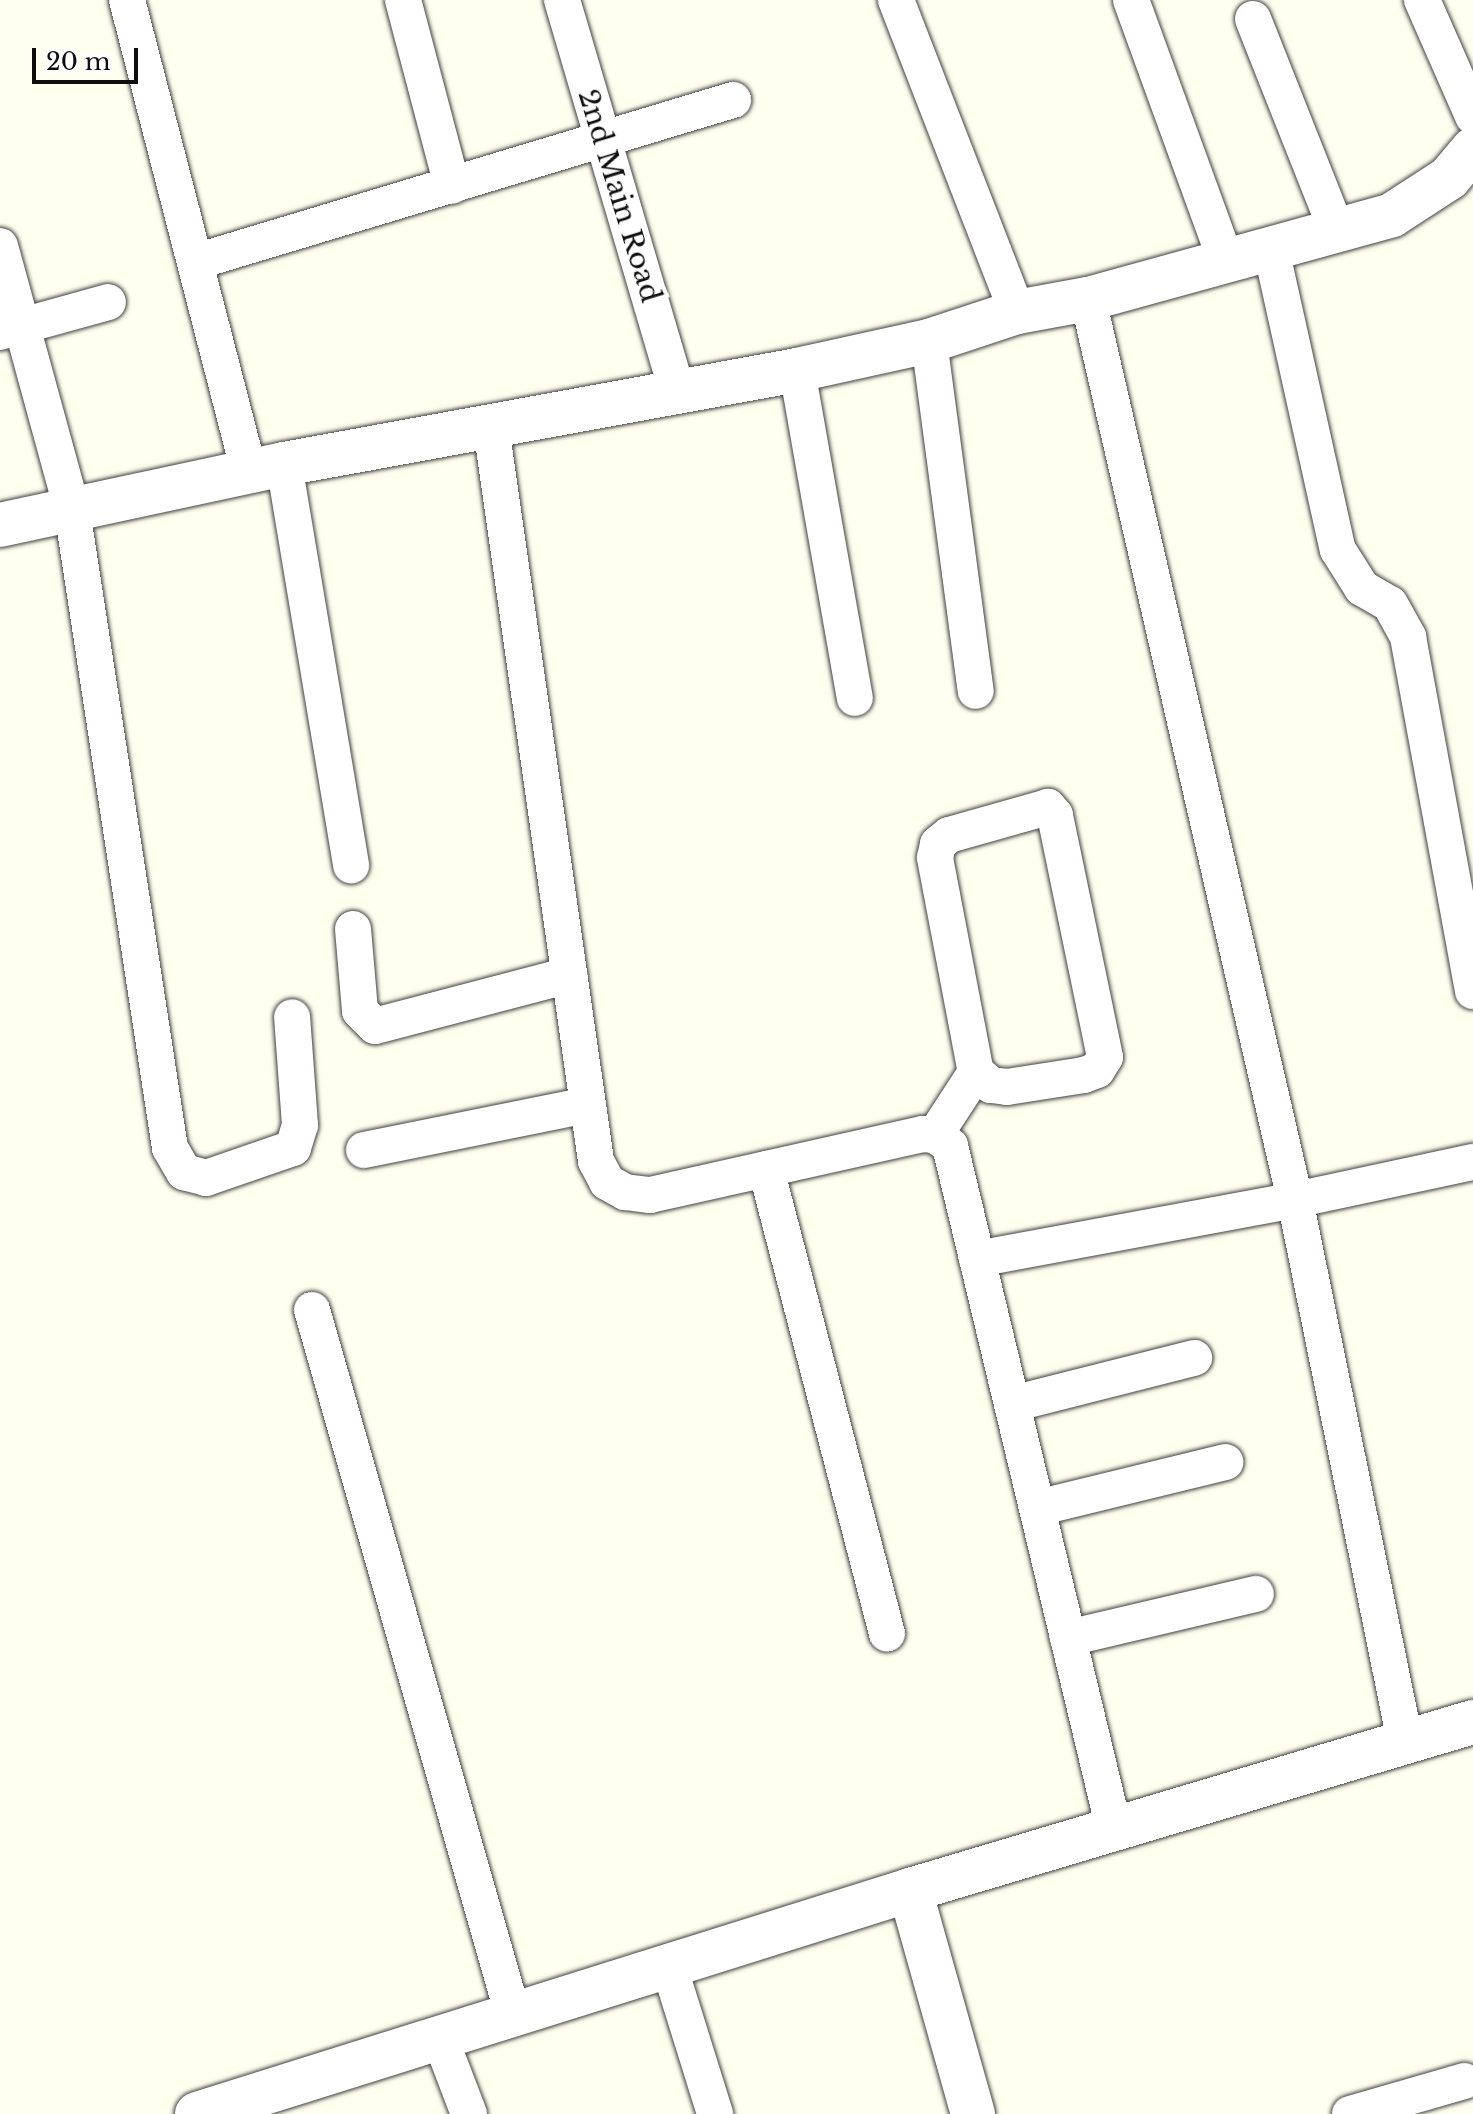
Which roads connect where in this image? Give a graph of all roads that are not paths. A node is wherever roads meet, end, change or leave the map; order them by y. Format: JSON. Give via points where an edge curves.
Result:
{"nodes":[{"id":1,"x":127,"y":0,"type":"edge"},
{"id":2,"x":403,"y":0,"type":"edge"},
{"id":3,"x":562,"y":0,"type":"edge"},
{"id":4,"x":896,"y":0,"type":"edge"},
{"id":5,"x":1131,"y":0,"type":"edge"},
{"id":6,"x":1422,"y":0,"type":"edge"},
{"id":7,"x":1253,"y":19,"type":"dead end"},
{"id":8,"x":733,"y":100,"type":"dead end"},
{"id":9,"x":1473,"y":116,"type":"edge"},
{"id":10,"x":601,"y":142,"type":"junction"},
{"id":11,"x":1473,"y":149,"type":"edge"},
{"id":12,"x":452,"y":186,"type":"junction"},
{"id":13,"x":1337,"y":231,"type":"junction"},
{"id":14,"x":0,"y":246,"type":"edge"},
{"id":15,"x":1271,"y":249,"type":"junction"},
{"id":16,"x":1226,"y":261,"type":"junction"},
{"id":17,"x":195,"y":262,"type":"junction"},
{"id":18,"x":1088,"y":299,"type":"junction"},
{"id":19,"x":108,"y":302,"type":"dead end"},
{"id":20,"x":1017,"y":312,"type":"junction"},
{"id":21,"x":10,"y":329,"type":"edge"},
{"id":22,"x":929,"y":341,"type":"junction"},
{"id":23,"x":797,"y":370,"type":"junction"},
{"id":24,"x":677,"y":391,"type":"junction"},
{"id":25,"x":491,"y":427,"type":"junction"},
{"id":26,"x":267,"y":468,"type":"junction"},
{"id":27,"x":72,"y":510,"type":"junction"},
{"id":28,"x":0,"y":525,"type":"edge"},
{"id":29,"x":976,"y":691,"type":"dead end"},
{"id":30,"x":855,"y":698,"type":"dead end"},
{"id":31,"x":351,"y":865,"type":"dead end"},
{"id":32,"x":353,"y":929,"type":"dead end"},
{"id":33,"x":569,"y":975,"type":"junction"},
{"id":34,"x":1473,"y":991,"type":"edge"},
{"id":35,"x":292,"y":1017,"type":"dead end"},
{"id":36,"x":976,"y":1072,"type":"junction"},
{"id":37,"x":588,"y":1105,"type":"junction"},
{"id":38,"x":935,"y":1135,"type":"junction"},
{"id":39,"x":364,"y":1150,"type":"dead end"},
{"id":40,"x":1473,"y":1162,"type":"edge"},
{"id":41,"x":766,"y":1169,"type":"junction"},
{"id":42,"x":1295,"y":1200,"type":"junction"},
{"id":43,"x":977,"y":1259,"type":"junction"},
{"id":44,"x":312,"y":1310,"type":"dead end"},
{"id":45,"x":1194,"y":1358,"type":"dead end"},
{"id":46,"x":1012,"y":1404,"type":"junction"},
{"id":47,"x":1225,"y":1462,"type":"dead end"},
{"id":48,"x":1037,"y":1508,"type":"junction"},
{"id":49,"x":1256,"y":1594,"type":"dead end"},
{"id":50,"x":887,"y":1634,"type":"dead end"},
{"id":51,"x":1068,"y":1638,"type":"junction"},
{"id":52,"x":1473,"y":1722,"type":"edge"},
{"id":53,"x":1405,"y":1741,"type":"junction"},
{"id":54,"x":1114,"y":1829,"type":"junction"},
{"id":55,"x":910,"y":1890,"type":"junction"},
{"id":56,"x":669,"y":1966,"type":"junction"},
{"id":57,"x":513,"y":2015,"type":"junction"},
{"id":58,"x":440,"y":2038,"type":"junction"},
{"id":59,"x":1464,"y":2081,"type":"dead end"},
{"id":60,"x":286,"y":2101,"type":"edge"},
{"id":61,"x":197,"y":2114,"type":"edge"},
{"id":62,"x":469,"y":2114,"type":"edge"},
{"id":63,"x":715,"y":2114,"type":"edge"},
{"id":64,"x":973,"y":2114,"type":"edge"},
{"id":65,"x":1350,"y":2114,"type":"edge"}],
"edges":[{"from":1,"to":17,"type":"street"},
{"from":2,"to":12,"type":"street"},
{"from":3,"to":10,"type":"street","name":"2nd Main Road"},
{"from":4,"to":20,"type":"street"},
{"from":5,"to":16,"type":"street"},
{"from":6,"to":9,"type":"street"},
{"from":7,"to":13,"type":"street"},
{"from":8,"to":10,"type":"street"},
{"from":10,"to":12,"type":"street"},
{"from":10,"to":24,"type":"street","name":"2nd Main Road"},
{"from":11,"to":13,"type":"street","via":[[1425,196],[1392,215]]},
{"from":12,"to":17,"type":"street"},
{"from":13,"to":15,"type":"street"},
{"from":14,"to":21,"type":"street"},
{"from":15,"to":16,"type":"street"},
{"from":15,"to":34,"type":"street","via":[[1338,550],[1362,588],[1390,604],[1408,637]]},
{"from":16,"to":18,"type":"street"},
{"from":17,"to":26,"type":"street"},
{"from":18,"to":20,"type":"street"},
{"from":18,"to":42,"type":"street"},
{"from":19,"to":21,"type":"street"},
{"from":20,"to":22,"type":"street"},
{"from":21,"to":27,"type":"street"},
{"from":22,"to":23,"type":"street"},
{"from":22,"to":29,"type":"street"},
{"from":23,"to":24,"type":"street"},
{"from":23,"to":30,"type":"street"},
{"from":24,"to":25,"type":"street"},
{"from":25,"to":26,"type":"street"},
{"from":25,"to":33,"type":"street"},
{"from":26,"to":27,"type":"street"},
{"from":26,"to":31,"type":"street"},
{"from":27,"to":28,"type":"street"},
{"from":27,"to":35,"type":"street","via":[[170,1148],[184,1172],[206,1178],[293,1148],[300,1125]]},
{"from":32,"to":33,"type":"street","via":[[360,1011],[375,1026]]},
{"from":33,"to":37,"type":"street"},
{"from":36,"to":36,"type":"street","via":[[935,858],[938,844],[949,835],[1048,807],[1055,815],[1105,1057],[1097,1070],[1084,1075],[1007,1087],[991,1085]]},
{"from":36,"to":38,"type":"street"},
{"from":37,"to":39,"type":"street"},
{"from":37,"to":41,"type":"street","via":[[596,1161],[607,1182],[625,1192],[650,1195]]},
{"from":38,"to":41,"type":"street"},
{"from":38,"to":43,"type":"street","via":[[950,1146],[956,1162]]},
{"from":40,"to":42,"type":"street"},
{"from":41,"to":50,"type":"street"},
{"from":42,"to":43,"type":"street"},
{"from":42,"to":53,"type":"street"},
{"from":43,"to":46,"type":"street"},
{"from":44,"to":57,"type":"street"},
{"from":45,"to":46,"type":"street"},
{"from":46,"to":48,"type":"street"},
{"from":47,"to":48,"type":"street"},
{"from":48,"to":51,"type":"street"},
{"from":49,"to":51,"type":"street"},
{"from":51,"to":54,"type":"street"},
{"from":52,"to":53,"type":"street"},
{"from":53,"to":54,"type":"street"},
{"from":54,"to":55,"type":"street"},
{"from":55,"to":56,"type":"street"},
{"from":55,"to":64,"type":"street"},
{"from":56,"to":57,"type":"street"},
{"from":56,"to":63,"type":"street"},
{"from":57,"to":58,"type":"street"},
{"from":58,"to":60,"type":"street"},
{"from":58,"to":62,"type":"street"},
{"from":59,"to":65,"type":"street"},
{"from":60,"to":61,"type":"street"}]}
